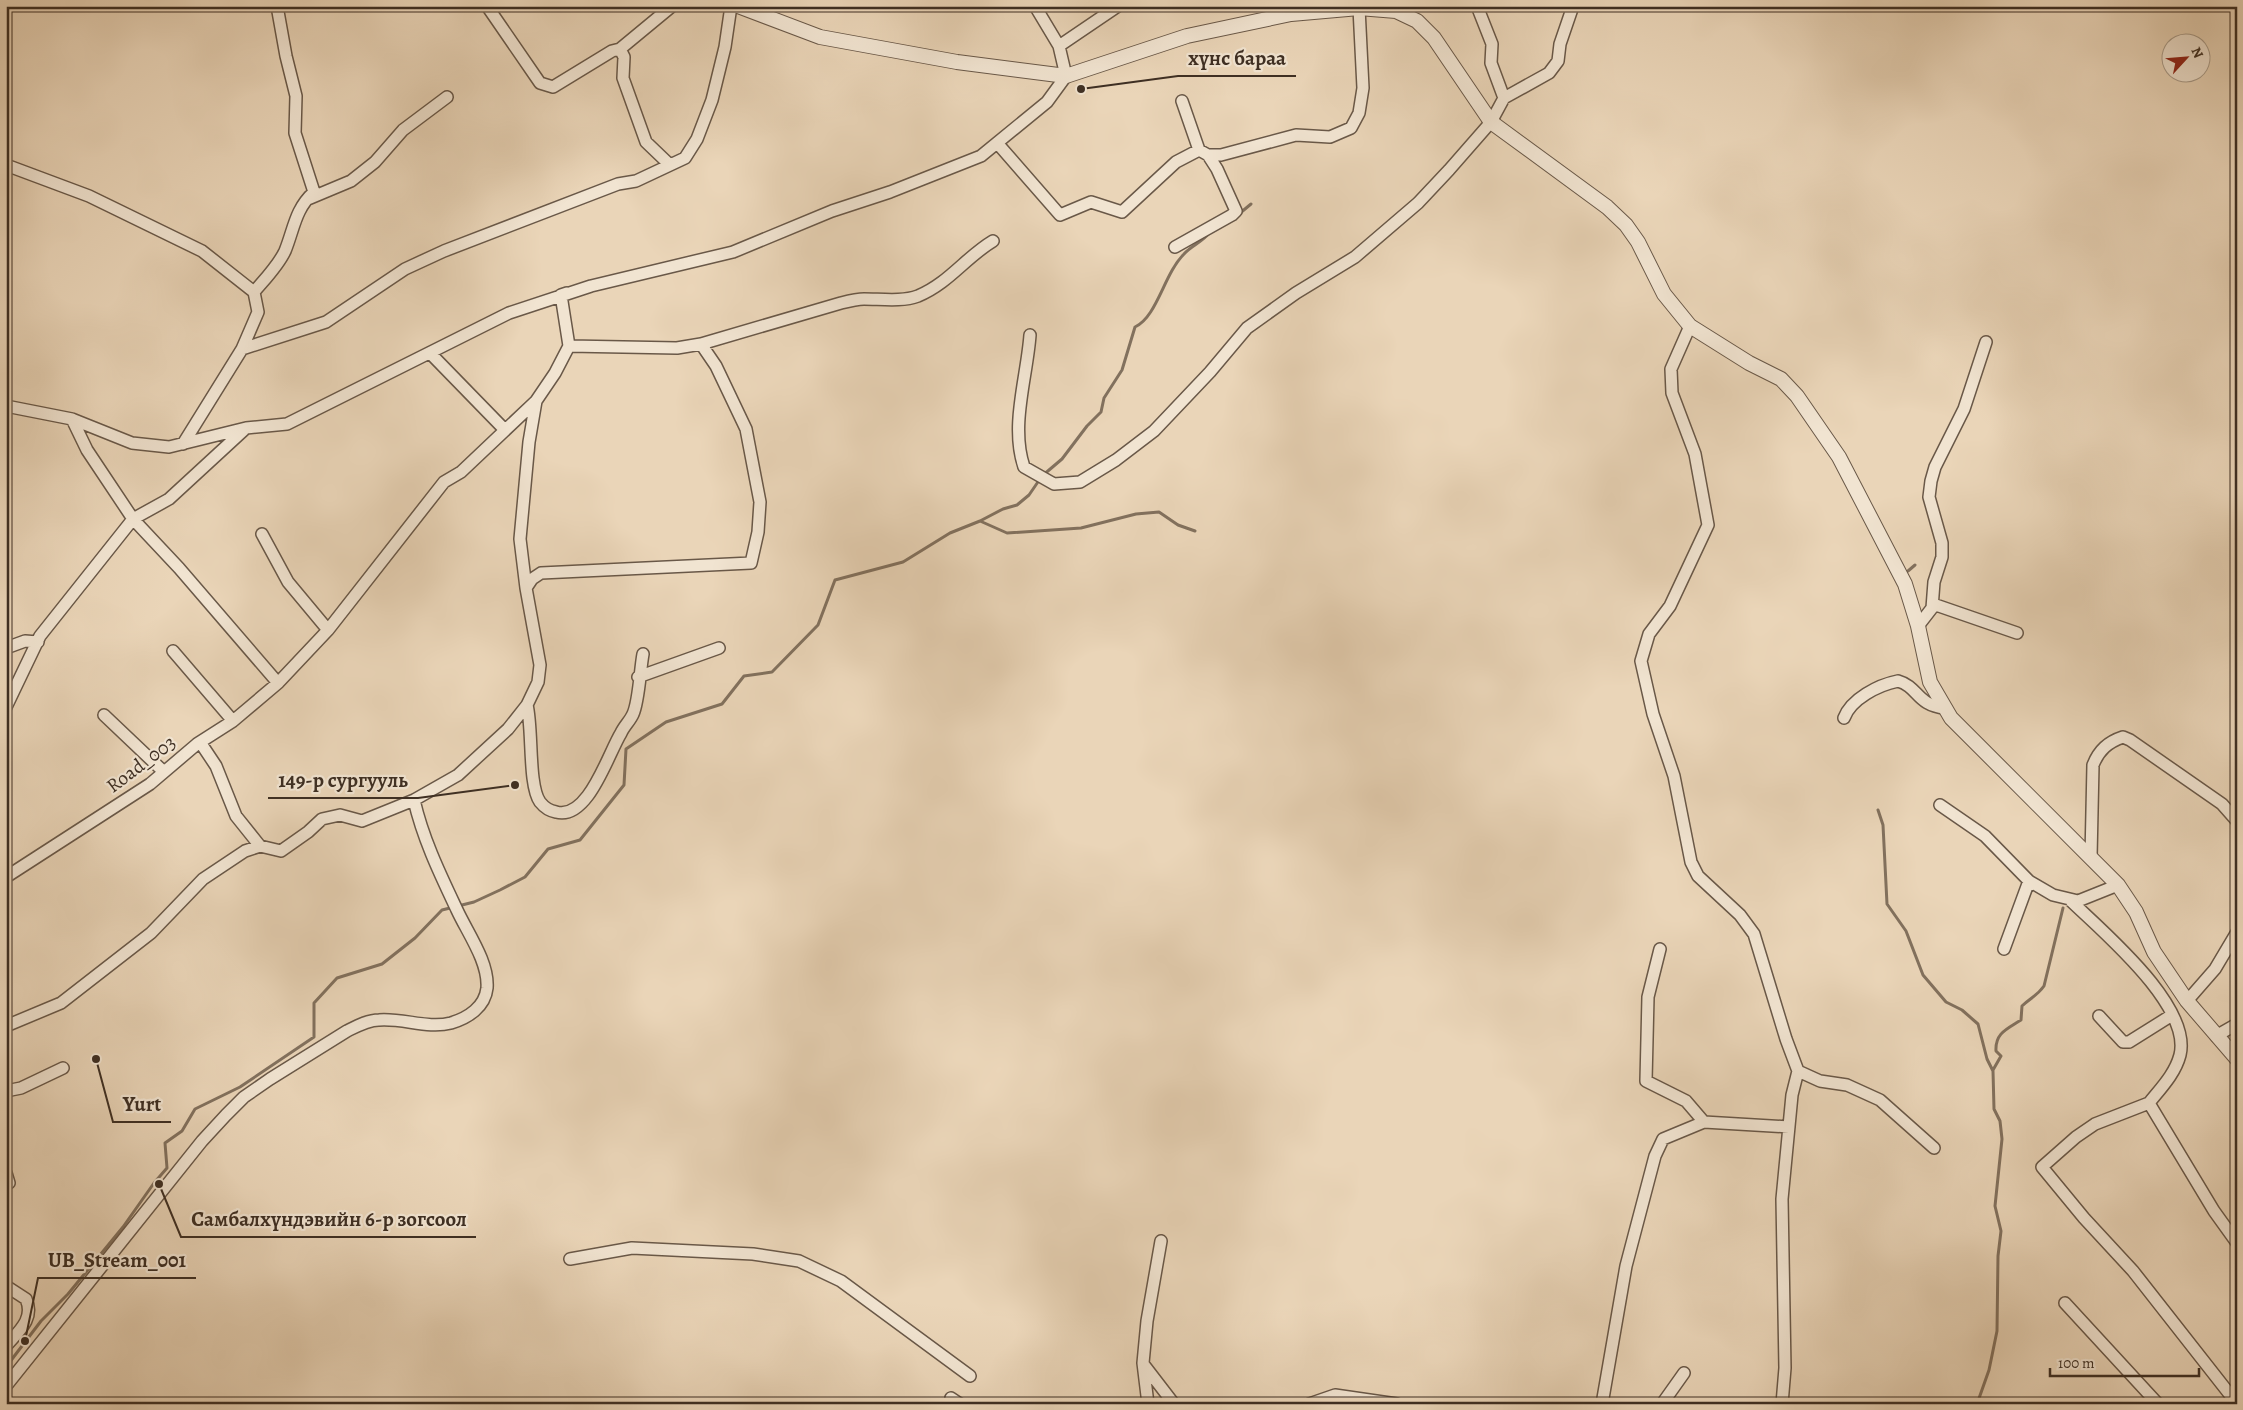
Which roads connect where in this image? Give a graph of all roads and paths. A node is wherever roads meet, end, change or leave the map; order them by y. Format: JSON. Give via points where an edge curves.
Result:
{"nodes":[{"id":1,"x":277,"y":6,"type":"edge"},
{"id":2,"x":488,"y":6,"type":"edge"},
{"id":3,"x":672,"y":6,"type":"edge"},
{"id":4,"x":730,"y":6,"type":"edge"},
{"id":5,"x":738,"y":6,"type":"edge"},
{"id":6,"x":1035,"y":6,"type":"edge"},
{"id":7,"x":1118,"y":6,"type":"edge"},
{"id":8,"x":1478,"y":6,"type":"edge"},
{"id":9,"x":1573,"y":6,"type":"edge"},
{"id":10,"x":1360,"y":8,"type":"junction"},
{"id":11,"x":1059,"y":46,"type":"junction"},
{"id":12,"x":620,"y":49,"type":"junction"},
{"id":13,"x":1066,"y":76,"type":"junction"},
{"id":14,"x":447,"y":97,"type":"dead end"},
{"id":15,"x":1504,"y":98,"type":"junction"},
{"id":16,"x":1182,"y":101,"type":"dead end"},
{"id":17,"x":1491,"y":122,"type":"junction"},
{"id":18,"x":998,"y":144,"type":"junction"},
{"id":19,"x":1204,"y":152,"type":"junction"},
{"id":20,"x":6,"y":165,"type":"edge"},
{"id":21,"x":670,"y":165,"type":"junction"},
{"id":22,"x":304,"y":200,"type":"junction"},
{"id":23,"x":993,"y":240,"type":"dead end"},
{"id":24,"x":1175,"y":246,"type":"dead end"},
{"id":25,"x":254,"y":292,"type":"junction"},
{"id":26,"x":562,"y":295,"type":"junction"},
{"id":27,"x":1690,"y":326,"type":"junction"},
{"id":28,"x":1030,"y":335,"type":"dead end"},
{"id":29,"x":1986,"y":342,"type":"dead end"},
{"id":30,"x":701,"y":344,"type":"junction"},
{"id":31,"x":569,"y":346,"type":"junction"},
{"id":32,"x":242,"y":349,"type":"junction"},
{"id":33,"x":430,"y":352,"type":"junction"},
{"id":34,"x":536,"y":401,"type":"junction"},
{"id":35,"x":6,"y":406,"type":"edge"},
{"id":36,"x":72,"y":419,"type":"junction"},
{"id":37,"x":246,"y":428,"type":"junction"},
{"id":38,"x":504,"y":429,"type":"junction"},
{"id":39,"x":183,"y":444,"type":"junction"},
{"id":40,"x":134,"y":519,"type":"junction"},
{"id":41,"x":262,"y":534,"type":"dead end"},
{"id":42,"x":526,"y":588,"type":"junction"},
{"id":43,"x":1933,"y":604,"type":"junction"},
{"id":44,"x":1918,"y":626,"type":"junction"},
{"id":45,"x":328,"y":630,"type":"junction"},
{"id":46,"x":2016,"y":633,"type":"dead end"},
{"id":47,"x":38,"y":642,"type":"junction"},
{"id":48,"x":6,"y":648,"type":"edge"},
{"id":49,"x":719,"y":648,"type":"dead end"},
{"id":50,"x":173,"y":651,"type":"dead end"},
{"id":51,"x":643,"y":654,"type":"dead end"},
{"id":52,"x":638,"y":677,"type":"junction"},
{"id":53,"x":278,"y":683,"type":"junction"},
{"id":54,"x":527,"y":705,"type":"junction"},
{"id":55,"x":6,"y":707,"type":"edge"},
{"id":56,"x":1945,"y":708,"type":"junction"},
{"id":57,"x":104,"y":715,"type":"dead end"},
{"id":58,"x":1844,"y":718,"type":"dead end"},
{"id":59,"x":233,"y":721,"type":"junction"},
{"id":60,"x":200,"y":742,"type":"junction"},
{"id":61,"x":164,"y":772,"type":"junction"},
{"id":62,"x":414,"y":800,"type":"junction"},
{"id":63,"x":1940,"y":805,"type":"dead end"},
{"id":64,"x":2237,"y":821,"type":"edge"},
{"id":65,"x":260,"y":846,"type":"junction"},
{"id":66,"x":2091,"y":857,"type":"junction"},
{"id":67,"x":6,"y":877,"type":"edge"},
{"id":68,"x":2029,"y":881,"type":"junction"},
{"id":69,"x":2118,"y":885,"type":"junction"},
{"id":70,"x":2070,"y":901,"type":"junction"},
{"id":71,"x":2237,"y":932,"type":"edge"},
{"id":72,"x":1660,"y":949,"type":"dead end"},
{"id":73,"x":2004,"y":949,"type":"dead end"},
{"id":74,"x":2168,"y":972,"type":"junction"},
{"id":75,"x":2154,"y":984,"type":"junction"},
{"id":76,"x":2187,"y":1001,"type":"junction"},
{"id":77,"x":2099,"y":1016,"type":"dead end"},
{"id":78,"x":2172,"y":1016,"type":"junction"},
{"id":79,"x":2237,"y":1024,"type":"edge"},
{"id":80,"x":6,"y":1026,"type":"edge"},
{"id":81,"x":2216,"y":1036,"type":"junction"},
{"id":82,"x":2237,"y":1059,"type":"edge"},
{"id":83,"x":63,"y":1068,"type":"dead end"},
{"id":84,"x":1798,"y":1071,"type":"junction"},
{"id":85,"x":6,"y":1091,"type":"edge"},
{"id":86,"x":2149,"y":1102,"type":"junction"},
{"id":87,"x":1704,"y":1122,"type":"junction"},
{"id":88,"x":1789,"y":1127,"type":"junction"},
{"id":89,"x":1934,"y":1148,"type":"dead end"},
{"id":90,"x":1161,"y":1241,"type":"dead end"},
{"id":91,"x":2237,"y":1243,"type":"edge"},
{"id":92,"x":570,"y":1260,"type":"dead end"},
{"id":93,"x":6,"y":1286,"type":"edge"},
{"id":94,"x":2065,"y":1303,"type":"dead end"},
{"id":95,"x":6,"y":1346,"type":"edge"},
{"id":96,"x":1143,"y":1363,"type":"junction"},
{"id":97,"x":1684,"y":1373,"type":"dead end"},
{"id":98,"x":970,"y":1376,"type":"dead end"},
{"id":99,"x":6,"y":1386,"type":"edge"},
{"id":100,"x":2234,"y":1401,"type":"edge"},
{"id":101,"x":1148,"y":1404,"type":"edge"},
{"id":102,"x":1174,"y":1404,"type":"edge"},
{"id":103,"x":1309,"y":1404,"type":"edge"},
{"id":104,"x":1397,"y":1404,"type":"edge"},
{"id":105,"x":1602,"y":1404,"type":"edge"},
{"id":106,"x":1662,"y":1404,"type":"edge"},
{"id":107,"x":1782,"y":1404,"type":"edge"},
{"id":108,"x":2158,"y":1404,"type":"edge"}],
"edges":[{"from":1,"to":22,"type":"street","via":[[296,96],[295,133],[314,192]]},
{"from":2,"to":12,"type":"street","via":[[540,83],[546,85],[553,87]]},
{"from":3,"to":12,"type":"street"},
{"from":4,"to":21,"type":"street","via":[[725,47],[712,100],[697,139],[685,158]]},
{"from":5,"to":13,"type":"street","via":[[820,37],[957,62]]},
{"from":6,"to":11,"type":"street"},
{"from":7,"to":11,"type":"street"},
{"from":8,"to":15,"type":"street","via":[[1492,44],[1491,63]]},
{"from":9,"to":15,"type":"street","via":[[1560,44],[1558,61],[1549,74]]},
{"from":10,"to":13,"type":"street","via":[[1291,14],[1188,36]]},
{"from":10,"to":17,"type":"street","via":[[1396,11],[1416,21],[1434,38]]},
{"from":10,"to":19,"type":"street","via":[[1363,88],[1359,114],[1351,128],[1330,136],[1296,136],[1221,155]]},
{"from":11,"to":13,"type":"street"},
{"from":12,"to":21,"type":"street","via":[[624,57],[623,78],[646,142]]},
{"from":13,"to":18,"type":"street","via":[[1047,102]]},
{"from":14,"to":22,"type":"street","via":[[403,130],[375,162],[351,181]]},
{"from":15,"to":17,"type":"street"},
{"from":16,"to":19,"type":"street"},
{"from":17,"to":27,"type":"street","via":[[1626,225],[1664,294]]},
{"from":17,"to":28,"type":"street","via":[[1418,203],[1355,258],[1296,293],[1247,328],[1154,431],[1080,482],[1054,484],[1024,467],[1021,459],[1019,427]]},
{"from":18,"to":19,"type":"street","via":[[1060,215],[1091,202],[1122,212],[1176,162]]},
{"from":18,"to":26,"type":"street","via":[[981,156],[733,252]]},
{"from":19,"to":24,"type":"street","via":[[1217,169],[1236,210]]},
{"from":20,"to":25,"type":"street","via":[[89,196],[194,247]]},
{"from":21,"to":32,"type":"street","via":[[636,181],[618,184],[444,251],[405,270],[326,322]]},
{"from":22,"to":25,"type":"street","via":[[284,252]]},
{"from":23,"to":30,"type":"street","via":[[949,278],[917,296],[841,303]]},
{"from":25,"to":32,"type":"street","via":[[258,312]]},
{"from":26,"to":31,"type":"street"},
{"from":26,"to":33,"type":"street","via":[[482,325]]},
{"from":27,"to":44,"type":"street","via":[[1781,379],[1797,396],[1838,457],[1874,523],[1904,584]]},
{"from":27,"to":84,"type":"street","via":[[1672,369],[1672,393],[1695,454],[1708,525],[1670,606],[1649,634],[1641,661],[1653,714],[1674,776],[1691,862],[1698,876],[1752,929]]},
{"from":29,"to":43,"type":"street","via":[[1964,409],[1931,480],[1930,503],[1943,548],[1934,582]]},
{"from":30,"to":31,"type":"street","via":[[677,348]]},
{"from":30,"to":42,"type":"street","via":[[716,366],[746,429],[760,502],[751,562],[541,573]]},
{"from":31,"to":34,"type":"street"},
{"from":32,"to":39,"type":"street"},
{"from":33,"to":37,"type":"street","via":[[287,424]]},
{"from":33,"to":38,"type":"street"},
{"from":34,"to":38,"type":"street","name":"Road_003"},
{"from":34,"to":42,"type":"street","via":[[520,539]]},
{"from":35,"to":36,"type":"street"},
{"from":36,"to":39,"type":"street","via":[[132,443],[169,448]]},
{"from":36,"to":40,"type":"street","via":[[88,450]]},
{"from":37,"to":39,"type":"street"},
{"from":37,"to":40,"type":"street","via":[[169,499]]},
{"from":38,"to":45,"type":"street","name":"Road_003","via":[[461,472],[444,482]]},
{"from":40,"to":47,"type":"street","via":[[76,589]]},
{"from":40,"to":53,"type":"street"},
{"from":41,"to":45,"type":"street","via":[[288,582]]},
{"from":42,"to":54,"type":"street","via":[[540,665],[538,682]]},
{"from":43,"to":44,"type":"street"},
{"from":43,"to":46,"type":"street"},
{"from":44,"to":56,"type":"street","via":[[1930,682]]},
{"from":45,"to":53,"type":"street","name":"Road_003"},
{"from":47,"to":48,"type":"street","via":[[25,641]]},
{"from":47,"to":55,"type":"street"},
{"from":49,"to":52,"type":"street"},
{"from":50,"to":59,"type":"street"},
{"from":51,"to":52,"type":"street"},
{"from":52,"to":54,"type":"street","via":[[634,712],[602,772],[582,803],[572,812],[560,814],[550,811],[540,802],[534,789],[531,722]]},
{"from":53,"to":59,"type":"street","name":"Road_003"},
{"from":54,"to":62,"type":"street","via":[[508,729],[458,774]]},
{"from":56,"to":58,"type":"street","via":[[1928,705],[1898,681],[1870,692],[1854,703]]},
{"from":56,"to":66,"type":"street","via":[[1964,732]]},
{"from":57,"to":61,"type":"street"},
{"from":59,"to":60,"type":"street","name":"Road_003"},
{"from":60,"to":61,"type":"street","name":"Road_003"},
{"from":60,"to":65,"type":"street","via":[[216,766],[236,816]]},
{"from":61,"to":67,"type":"street","name":"Road_003","via":[[143,789]]},
{"from":62,"to":65,"type":"street","via":[[362,821],[340,815],[322,818],[281,851]]},
{"from":62,"to":99,"type":"street","via":[[421,830],[485,974],[487,987],[483,1000],[467,1017],[438,1025],[393,1020],[364,1023],[244,1097],[202,1141]]},
{"from":63,"to":68,"type":"street","via":[[1985,836]]},
{"from":64,"to":66,"type":"street","via":[[2222,804],[2123,737],[2106,745],[2093,764]]},
{"from":65,"to":80,"type":"street","via":[[245,851],[203,879],[151,933],[61,1003]]},
{"from":66,"to":69,"type":"street"},
{"from":68,"to":70,"type":"street","via":[[2039,889]]},
{"from":68,"to":73,"type":"street"},
{"from":69,"to":70,"type":"street","via":[[2078,901]]},
{"from":69,"to":74,"type":"street"},
{"from":70,"to":75,"type":"street"},
{"from":71,"to":76,"type":"street","via":[[2215,970]]},
{"from":72,"to":87,"type":"street","via":[[1648,997],[1646,1081],[1686,1101]]},
{"from":74,"to":75,"type":"street"},
{"from":74,"to":76,"type":"street"},
{"from":75,"to":78,"type":"street"},
{"from":76,"to":81,"type":"street"},
{"from":77,"to":78,"type":"street","via":[[2123,1042],[2129,1042]]},
{"from":78,"to":86,"type":"street","via":[[2180,1035],[2180,1056],[2175,1069]]},
{"from":79,"to":81,"type":"street"},
{"from":81,"to":82,"type":"street"},
{"from":83,"to":85,"type":"street"},
{"from":84,"to":88,"type":"street"},
{"from":84,"to":89,"type":"street","via":[[1820,1082],[1847,1085],[1880,1100]]},
{"from":86,"to":91,"type":"street","via":[[2214,1211]]},
{"from":86,"to":100,"type":"street","via":[[2095,1124],[2042,1167],[2133,1271]]},
{"from":87,"to":88,"type":"street"},
{"from":87,"to":105,"type":"street","via":[[1663,1139],[1655,1156],[1626,1266]]},
{"from":88,"to":107,"type":"street","via":[[1782,1200],[1785,1368]]},
{"from":90,"to":96,"type":"street"},
{"from":92,"to":98,"type":"street","via":[[632,1248],[753,1254],[799,1261],[841,1282]]},
{"from":93,"to":95,"type":"street","via":[[26,1300],[30,1312],[24,1325]]},
{"from":94,"to":108,"type":"street"},
{"from":96,"to":101,"type":"street"},
{"from":96,"to":102,"type":"street"},
{"from":97,"to":106,"type":"street"},
{"from":103,"to":104,"type":"street","via":[[1335,1395]]}]}
